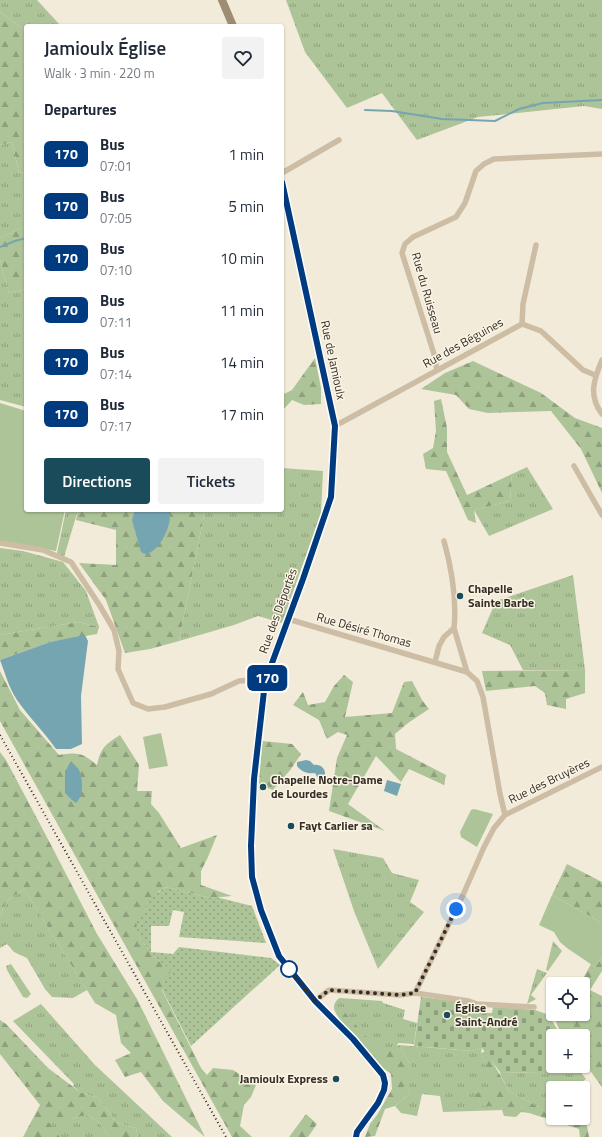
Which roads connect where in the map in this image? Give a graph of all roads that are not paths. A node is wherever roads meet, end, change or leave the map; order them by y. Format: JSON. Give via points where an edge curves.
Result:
{"nodes":[{"id":1,"x":222,"y":0,"type":"edge"},
{"id":2,"x":232,"y":24,"type":"edge"},
{"id":3,"x":339,"y":140,"type":"dead end"},
{"id":4,"x":602,"y":154,"type":"edge"},
{"id":5,"x":284,"y":172,"type":"edge"},
{"id":6,"x":284,"y":191,"type":"edge"},
{"id":7,"x":536,"y":245,"type":"dead end"},
{"id":8,"x":522,"y":324,"type":"junction"},
{"id":9,"x":602,"y":360,"type":"edge"},
{"id":10,"x":437,"y":370,"type":"junction"},
{"id":11,"x":595,"y":375,"type":"junction"},
{"id":12,"x":602,"y":414,"type":"edge"},
{"id":13,"x":335,"y":426,"type":"junction"},
{"id":14,"x":574,"y":466,"type":"dead end"},
{"id":15,"x":602,"y":514,"type":"edge"},
{"id":16,"x":444,"y":541,"type":"dead end"},
{"id":17,"x":0,"y":543,"type":"edge"},
{"id":18,"x":314,"y":543,"type":"joint"},
{"id":19,"x":288,"y":619,"type":"junction"},
{"id":20,"x":454,"y":628,"type":"junction"},
{"id":21,"x":435,"y":662,"type":"junction"},
{"id":22,"x":467,"y":672,"type":"junction"},
{"id":23,"x":265,"y":682,"type":"junction"},
{"id":24,"x":602,"y":767,"type":"edge"},
{"id":25,"x":505,"y":815,"type":"junction"},
{"id":26,"x":415,"y":993,"type":"junction"},
{"id":27,"x":315,"y":1001,"type":"junction"},
{"id":28,"x":534,"y":1008,"type":"dead end"},
{"id":29,"x":356,"y":1137,"type":"edge"}],
"edges":[{"from":1,"to":2,"type":"street"},
{"from":3,"to":5,"type":"street"},
{"from":4,"to":10,"type":"street","name":"Rue du Ruisseau","via":[[494,159],[476,171],[465,203],[456,217],[413,237],[405,244],[402,252]]},
{"from":6,"to":13,"type":"street","name":"Rue de Jamioulx"},
{"from":7,"to":8,"type":"street","via":[[523,304]]},
{"from":8,"to":10,"type":"street","name":"Rue des Béguines"},
{"from":8,"to":11,"type":"street","name":"Rue des Béguines","via":[[541,331],[583,370]]},
{"from":9,"to":11,"type":"street"},
{"from":10,"to":13,"type":"street","name":"Rue des Béguines"},
{"from":11,"to":12,"type":"street","via":[[595,405]]},
{"from":13,"to":18,"type":"street","name":"Rue de Jamioulx","via":[[331,497]]},
{"from":14,"to":15,"type":"street"},
{"from":16,"to":20,"type":"street","via":[[452,572],[456,611]]},
{"from":17,"to":23,"type":"street","via":[[44,550],[71,562],[114,630],[119,651],[118,669],[133,703],[148,709],[164,707],[211,694],[239,681],[260,679]]},
{"from":18,"to":19,"type":"street","name":"Rue des Déportés"},
{"from":19,"to":21,"type":"street","name":"Rue Désiré Thomas"},
{"from":19,"to":23,"type":"street","name":"Rue des Déportés"},
{"from":20,"to":21,"type":"street","via":[[444,637]]},
{"from":20,"to":22,"type":"street"},
{"from":21,"to":22,"type":"street","name":"Rue Désiré Thomas"},
{"from":22,"to":25,"type":"street","via":[[477,681],[483,697]]},
{"from":23,"to":27,"type":"street","name":"Rue des Déportés","via":[[254,779],[252,877],[261,910],[279,956]]},
{"from":24,"to":25,"type":"street","name":"Rue des Bruyères"},
{"from":25,"to":26,"type":"street","via":[[494,828],[484,847]]},
{"from":26,"to":27,"type":"street","via":[[400,995],[329,990]]},
{"from":26,"to":28,"type":"street","via":[[477,1004]]},
{"from":27,"to":29,"type":"street","name":"Rue des Déportés","via":[[353,1039],[383,1075],[384,1090]]}]}
